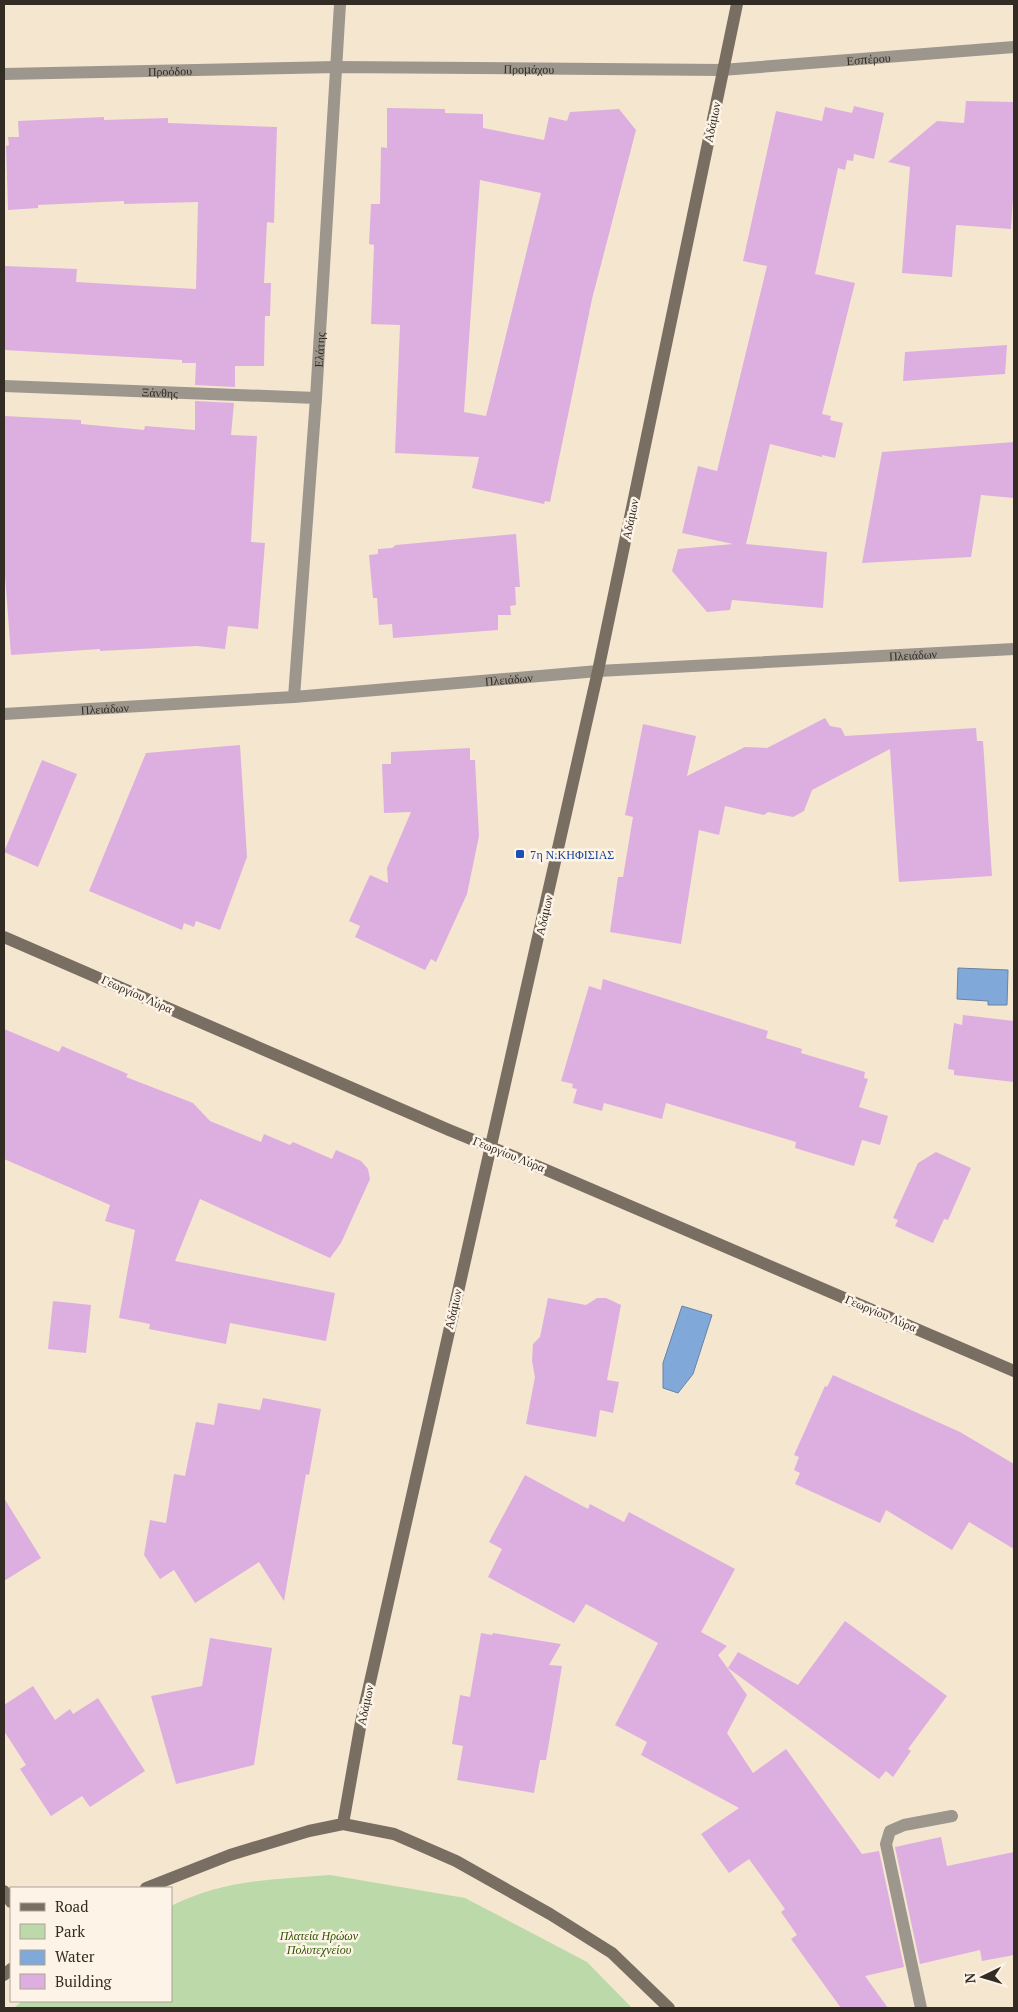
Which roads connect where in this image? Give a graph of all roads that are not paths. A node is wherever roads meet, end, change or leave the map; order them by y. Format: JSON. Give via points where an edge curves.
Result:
{"nodes":[{"id":1,"x":340,"y":4,"type":"edge"},
{"id":2,"x":737,"y":4,"type":"edge"},
{"id":3,"x":1014,"y":47,"type":"edge"},
{"id":4,"x":336,"y":67,"type":"junction"},
{"id":5,"x":722,"y":70,"type":"junction"},
{"id":6,"x":4,"y":74,"type":"edge"},
{"id":7,"x":4,"y":386,"type":"edge"},
{"id":8,"x":316,"y":398,"type":"junction"},
{"id":9,"x":1014,"y":649,"type":"edge"},
{"id":10,"x":598,"y":671,"type":"junction"},
{"id":11,"x":294,"y":697,"type":"junction"},
{"id":12,"x":4,"y":714,"type":"edge"},
{"id":13,"x":4,"y":937,"type":"edge"},
{"id":14,"x":491,"y":1148,"type":"junction"},
{"id":15,"x":1014,"y":1371,"type":"edge"},
{"id":16,"x":952,"y":1816,"type":"dead end"},
{"id":17,"x":343,"y":1824,"type":"junction"},
{"id":18,"x":149,"y":1887,"type":"edge"},
{"id":19,"x":669,"y":2008,"type":"edge"},
{"id":20,"x":921,"y":2008,"type":"edge"}],
"edges":[{"from":1,"to":4,"type":"street","name":"Ελάτης"},
{"from":2,"to":5,"type":"street","name":"Αδάμων"},
{"from":3,"to":5,"type":"street","name":"Εσπέρου"},
{"from":4,"to":5,"type":"street","name":"Προμάχου"},
{"from":4,"to":6,"type":"street","name":"Προόδου"},
{"from":4,"to":8,"type":"street","name":"Ελάτης"},
{"from":5,"to":10,"type":"street","name":"Αδάμων"},
{"from":7,"to":8,"type":"street","name":"Ξάνθης"},
{"from":8,"to":11,"type":"street","name":"Ελάτης"},
{"from":9,"to":10,"type":"street","name":"Πλειάδων"},
{"from":10,"to":11,"type":"street","name":"Πλειάδων"},
{"from":10,"to":14,"type":"street","name":"Αδάμων"},
{"from":11,"to":12,"type":"street","name":"Πλειάδων"},
{"from":13,"to":14,"type":"street","name":"Γεωργίου Λύρα"},
{"from":14,"to":15,"type":"street","name":"Γεωργίου Λύρα"},
{"from":14,"to":17,"type":"street","name":"Αδάμων","via":[[361,1722]]},
{"from":16,"to":20,"type":"street","via":[[904,1825],[890,1831],[886,1844]]},
{"from":17,"to":18,"type":"street","via":[[277,1840]]},
{"from":17,"to":19,"type":"street","via":[[394,1834],[456,1861],[550,1914],[612,1953]]}]}
